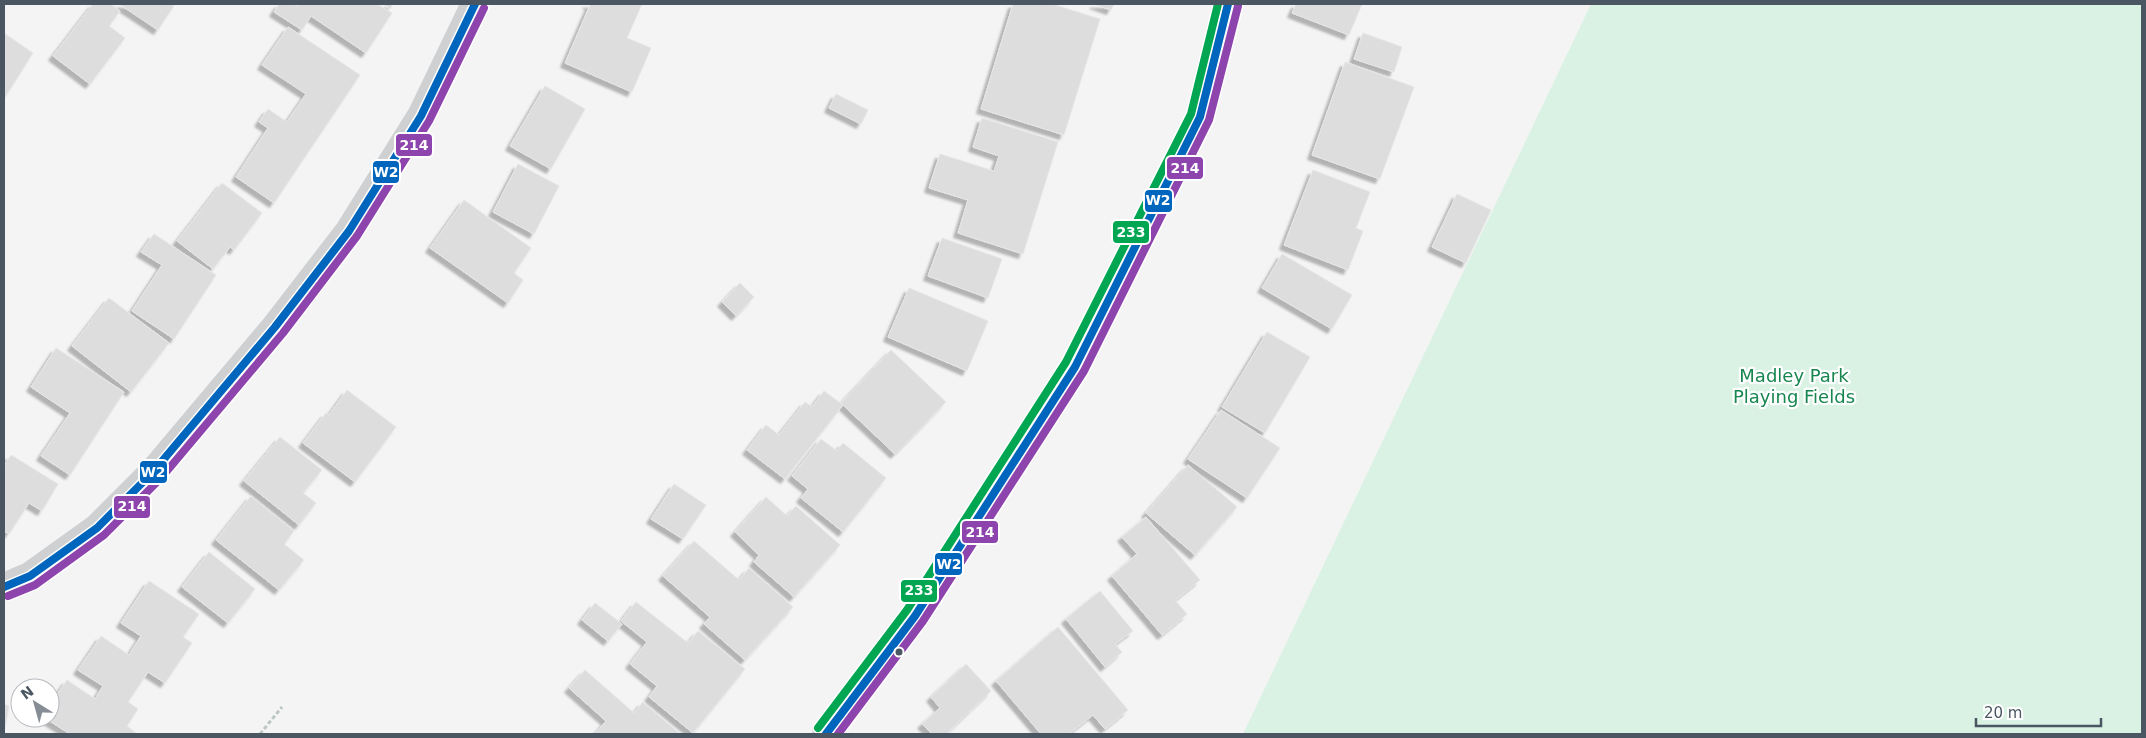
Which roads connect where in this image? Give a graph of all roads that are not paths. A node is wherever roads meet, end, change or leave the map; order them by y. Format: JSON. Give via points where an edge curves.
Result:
{"nodes":[{"id":1,"x":475,"y":4,"type":"edge"},
{"id":2,"x":1228,"y":4,"type":"edge"},
{"id":3,"x":4,"y":587,"type":"edge"},
{"id":4,"x":826,"y":734,"type":"edge"}],
"edges":[{"from":1,"to":3,"type":"street","via":[[421,116],[349,231],[275,327],[153,472],[96,528],[30,576]]},
{"from":2,"to":4,"type":"main road","via":[[1200,118],[1075,367],[915,616]]}]}
